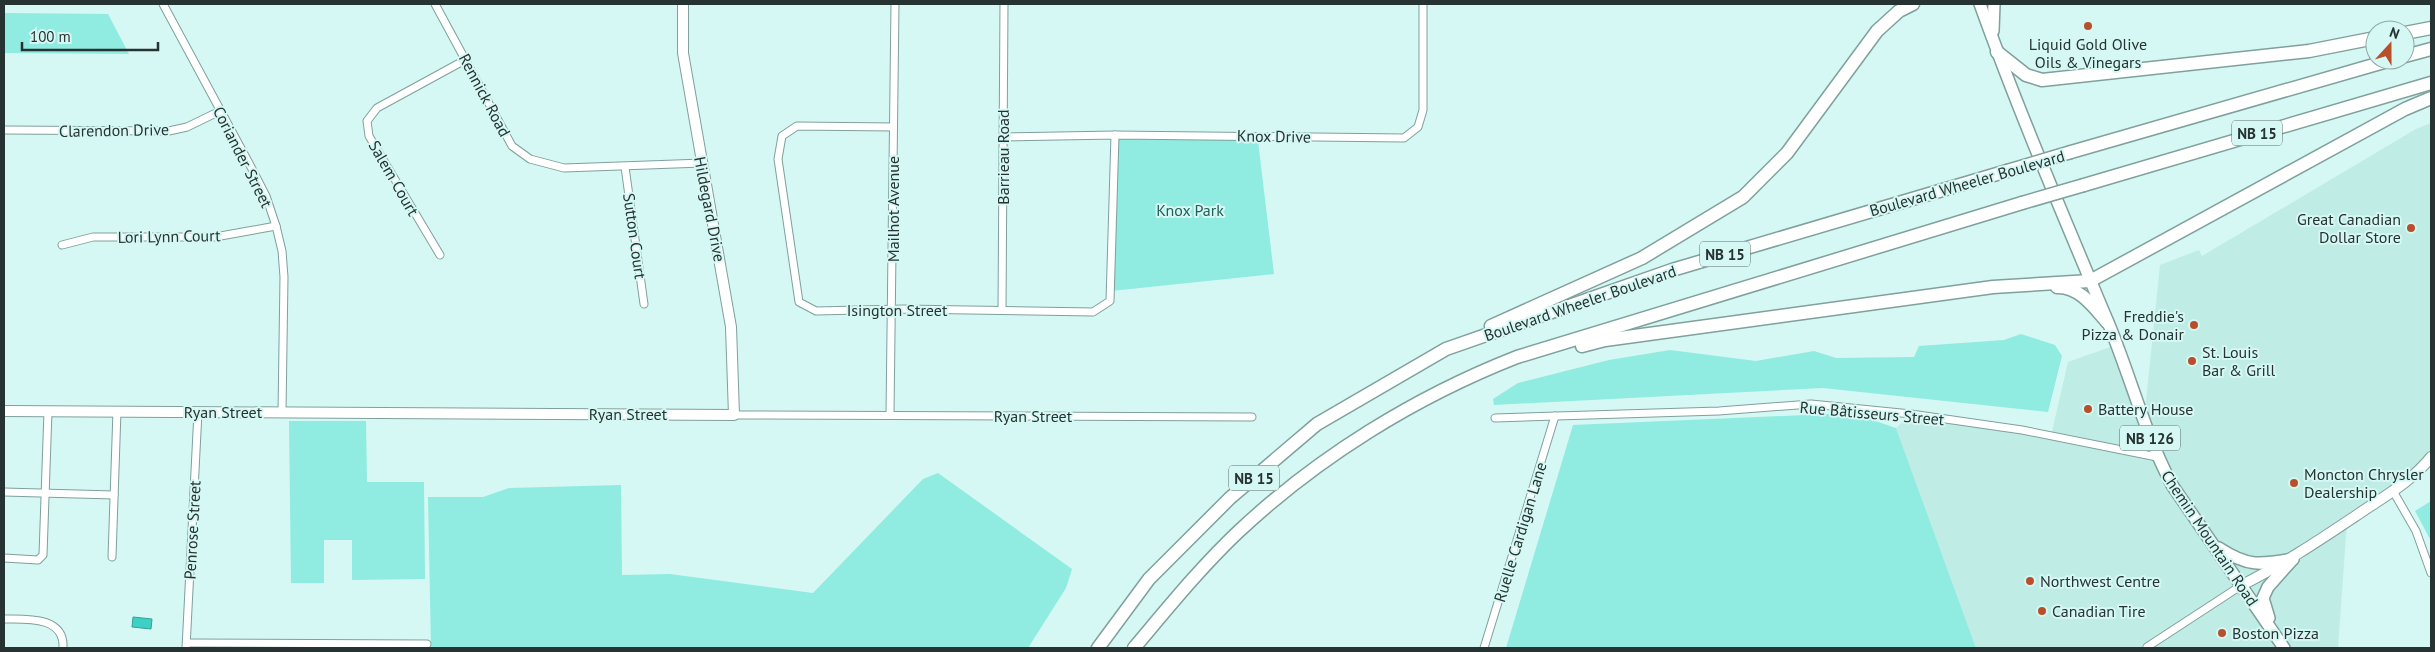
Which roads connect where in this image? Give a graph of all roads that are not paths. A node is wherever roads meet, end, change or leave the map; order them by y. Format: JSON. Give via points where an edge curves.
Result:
{"nodes":[{"id":1,"x":163,"y":4,"type":"edge"},
{"id":2,"x":435,"y":4,"type":"edge"},
{"id":3,"x":684,"y":4,"type":"edge"},
{"id":4,"x":895,"y":4,"type":"edge"},
{"id":5,"x":1004,"y":4,"type":"edge"},
{"id":6,"x":1424,"y":4,"type":"edge"},
{"id":7,"x":1913,"y":4,"type":"edge"},
{"id":8,"x":1980,"y":4,"type":"edge"},
{"id":9,"x":1994,"y":4,"type":"edge"},
{"id":10,"x":2431,"y":28,"type":"edge"},
{"id":11,"x":2415,"y":31,"type":"edge"},
{"id":12,"x":2365,"y":40,"type":"edge"},
{"id":13,"x":1995,"y":46,"type":"junction"},
{"id":14,"x":2431,"y":48,"type":"edge"},
{"id":15,"x":2415,"y":53,"type":"edge"},
{"id":16,"x":465,"y":60,"type":"junction"},
{"id":17,"x":2365,"y":67,"type":"edge"},
{"id":18,"x":2431,"y":83,"type":"edge"},
{"id":19,"x":2431,"y":98,"type":"edge"},
{"id":20,"x":220,"y":111,"type":"junction"},
{"id":21,"x":893,"y":127,"type":"junction"},
{"id":22,"x":4,"y":130,"type":"edge"},
{"id":23,"x":1115,"y":135,"type":"junction"},
{"id":24,"x":1003,"y":138,"type":"junction"},
{"id":25,"x":703,"y":163,"type":"junction"},
{"id":26,"x":625,"y":167,"type":"junction"},
{"id":27,"x":276,"y":226,"type":"junction"},
{"id":28,"x":62,"y":245,"type":"dead end"},
{"id":29,"x":440,"y":255,"type":"dead end"},
{"id":30,"x":2090,"y":281,"type":"junction"},
{"id":31,"x":1967,"y":292,"type":"junction"},
{"id":32,"x":644,"y":304,"type":"dead end"},
{"id":33,"x":1002,"y":310,"type":"junction"},
{"id":34,"x":891,"y":311,"type":"junction"},
{"id":35,"x":2108,"y":322,"type":"junction"},
{"id":36,"x":1446,"y":349,"type":"junction"},
{"id":37,"x":1480,"y":371,"type":"junction"},
{"id":38,"x":4,"y":411,"type":"edge"},
{"id":39,"x":48,"y":411,"type":"junction"},
{"id":40,"x":117,"y":412,"type":"junction"},
{"id":41,"x":198,"y":412,"type":"junction"},
{"id":42,"x":282,"y":412,"type":"junction"},
{"id":43,"x":734,"y":415,"type":"junction"},
{"id":44,"x":890,"y":415,"type":"junction"},
{"id":45,"x":1555,"y":416,"type":"junction"},
{"id":46,"x":1252,"y":417,"type":"dead end"},
{"id":47,"x":1495,"y":418,"type":"dead end"},
{"id":48,"x":2157,"y":457,"type":"junction"},
{"id":49,"x":2431,"y":457,"type":"edge"},
{"id":50,"x":2393,"y":491,"type":"junction"},
{"id":51,"x":4,"y":492,"type":"edge"},
{"id":52,"x":45,"y":494,"type":"junction"},
{"id":53,"x":114,"y":495,"type":"junction"},
{"id":54,"x":2213,"y":545,"type":"junction"},
{"id":55,"x":112,"y":556,"type":"dead end"},
{"id":56,"x":4,"y":558,"type":"edge"},
{"id":57,"x":2293,"y":558,"type":"junction"},
{"id":58,"x":2431,"y":573,"type":"edge"},
{"id":59,"x":2242,"y":585,"type":"junction"},
{"id":60,"x":4,"y":619,"type":"edge"},
{"id":61,"x":2272,"y":630,"type":"junction"},
{"id":62,"x":427,"y":644,"type":"dead end"},
{"id":63,"x":187,"y":646,"type":"edge"},
{"id":64,"x":376,"y":646,"type":"edge"},
{"id":65,"x":2147,"y":647,"type":"edge"},
{"id":66,"x":63,"y":648,"type":"edge"},
{"id":67,"x":1098,"y":648,"type":"edge"},
{"id":68,"x":1134,"y":648,"type":"edge"},
{"id":69,"x":1484,"y":648,"type":"edge"},
{"id":70,"x":2284,"y":648,"type":"edge"}],
"edges":[{"from":1,"to":20,"type":"street","name":"Coriander Street"},
{"from":2,"to":16,"type":"street","name":"Rennick Road"},
{"from":3,"to":25,"type":"street","name":"Hildegard Drive","via":[[683,53]]},
{"from":4,"to":21,"type":"street","name":"Mailhot Avenue"},
{"from":5,"to":24,"type":"street","name":"Barrieau Road"},
{"from":6,"to":23,"type":"street","name":"Knox Drive","via":[[1424,110],[1418,127],[1404,138]]},
{"from":7,"to":36,"type":"highway","via":[[1898,11],[1877,31],[1787,153],[1743,197],[1642,258]]},
{"from":8,"to":13,"type":"main road","name":"Chemin Mountain Road","number":"NB 126"},
{"from":9,"to":13,"type":"main road"},
{"from":10,"to":11,"type":"highway"},
{"from":12,"to":13,"type":"highway","via":[[2309,51],[2042,80],[2026,75]]},
{"from":13,"to":30,"type":"main road","name":"Chemin Mountain Road","number":"NB 126"},
{"from":14,"to":15,"type":"highway"},
{"from":16,"to":26,"type":"street","name":"Rennick Road","via":[[512,146],[530,159],[564,168]]},
{"from":16,"to":29,"type":"street","name":"Salem Court","via":[[377,108],[367,121],[369,136]]},
{"from":17,"to":36,"type":"highway","name":"Boulevard Wheeler Boulevard","number":"NB 15","bridge":true,"via":[[1672,270]]},
{"from":18,"to":37,"type":"highway","name":"Boulevard Wheeler Boulevard","number":"NB 15","bridge":true,"via":[[2022,203]]},
{"from":19,"to":30,"type":"highway","via":[[2405,109]]},
{"from":20,"to":22,"type":"street","name":"Clarendon Drive","via":[[188,127],[169,131]]},
{"from":20,"to":27,"type":"street","name":"Coriander Street","via":[[266,196]]},
{"from":21,"to":34,"type":"street","name":"Mailhot Avenue"},
{"from":21,"to":34,"type":"street","name":"Isington Street","via":[[797,126],[782,136],[778,159],[799,302],[816,311]]},
{"from":23,"to":24,"type":"street","name":"Knox Drive"},
{"from":23,"to":33,"type":"street","name":"Isington Street","via":[[1110,301],[1093,312]]},
{"from":24,"to":33,"type":"street","name":"Barrieau Road"},
{"from":25,"to":26,"type":"street","name":"Rennick Road"},
{"from":25,"to":43,"type":"street","name":"Hildegard Drive","via":[[731,327]]},
{"from":26,"to":32,"type":"street","name":"Sutton Court"},
{"from":27,"to":28,"type":"street","name":"Lori Lynn Court","via":[[215,237],[93,237]]},
{"from":27,"to":42,"type":"street","name":"Coriander Street","via":[[284,277]]},
{"from":30,"to":31,"type":"highway","via":[[1993,287]]},
{"from":30,"to":35,"type":"main road","name":"Chemin Mountain Road","number":"NB 126"},
{"from":31,"to":35,"type":"highway","via":[[2064,287],[2085,298]]},
{"from":31,"to":37,"type":"highway","via":[[1605,340]]},
{"from":33,"to":34,"type":"street","name":"Isington Street"},
{"from":34,"to":44,"type":"street","name":"Mailhot Avenue"},
{"from":35,"to":48,"type":"main road","name":"Chemin Mountain Road","number":"NB 126"},
{"from":36,"to":67,"type":"highway","name":"Boulevard Wheeler Boulevard","number":"NB 15","via":[[1317,424],[1230,498],[1150,579]]},
{"from":37,"to":68,"type":"highway","name":"Boulevard Wheeler Boulevard","number":"NB 15","via":[[1373,428],[1302,478],[1238,532]]},
{"from":38,"to":39,"type":"street","name":"Ryan Street"},
{"from":39,"to":40,"type":"street","name":"Ryan Street"},
{"from":39,"to":52,"type":"street"},
{"from":40,"to":41,"type":"street","name":"Ryan Street"},
{"from":40,"to":53,"type":"street"},
{"from":41,"to":42,"type":"street","name":"Ryan Street"},
{"from":41,"to":63,"type":"street","name":"Penrose Street"},
{"from":42,"to":43,"type":"street","name":"Ryan Street"},
{"from":43,"to":44,"type":"street","name":"Ryan Street"},
{"from":44,"to":46,"type":"street","name":"Ryan Street"},
{"from":45,"to":47,"type":"street","name":"Rue Bâtisseurs Street"},
{"from":45,"to":48,"type":"street","name":"Rue Bâtisseurs Street","via":[[1718,411],[1811,404],[2022,430]]},
{"from":45,"to":69,"type":"street","name":"Ruelle Cardigan Lane"},
{"from":48,"to":54,"type":"main road","name":"Chemin Mountain Road","number":"NB 126"},
{"from":49,"to":50,"type":"street"},
{"from":50,"to":57,"type":"street"},
{"from":50,"to":58,"type":"street","via":[[2416,531]]},
{"from":51,"to":52,"type":"street"},
{"from":52,"to":53,"type":"street"},
{"from":52,"to":56,"type":"street","via":[[43,555],[38,560]]},
{"from":53,"to":55,"type":"street"},
{"from":54,"to":57,"type":"main road","via":[[2251,564]]},
{"from":54,"to":59,"type":"main road","name":"Chemin Mountain Road","number":"NB 126"},
{"from":57,"to":59,"type":"street"},
{"from":57,"to":61,"type":"main road","via":[[2268,587],[2263,598]]},
{"from":59,"to":61,"type":"main road","name":"Chemin Mountain Road","number":"NB 126"},
{"from":59,"to":65,"type":"street"},
{"from":60,"to":66,"type":"street","via":[[37,619],[55,626],[63,640]]},
{"from":61,"to":70,"type":"main road","name":"Chemin Mountain Road","number":"NB 126"},
{"from":62,"to":64,"type":"street"},
{"from":63,"to":64,"type":"street"}]}
